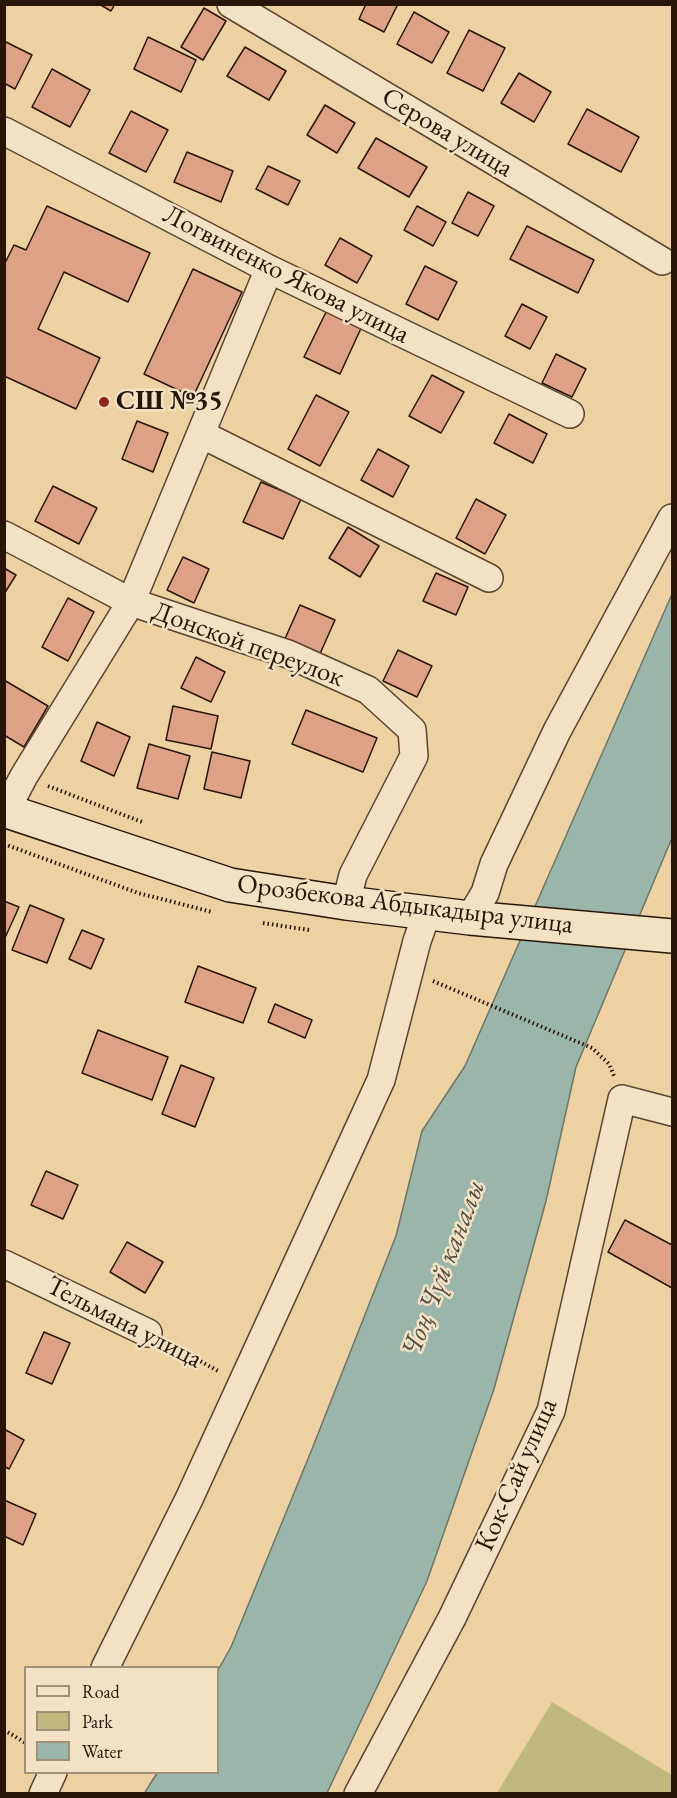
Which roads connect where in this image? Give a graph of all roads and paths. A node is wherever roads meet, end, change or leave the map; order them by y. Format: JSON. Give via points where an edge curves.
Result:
{"nodes":[{"id":1,"x":231,"y":4,"type":"edge"},
{"id":2,"x":4,"y":131,"type":"edge"},
{"id":3,"x":662,"y":261,"type":"dead end"},
{"id":4,"x":269,"y":269,"type":"junction"},
{"id":5,"x":570,"y":414,"type":"dead end"},
{"id":6,"x":201,"y":434,"type":"junction"},
{"id":7,"x":672,"y":518,"type":"edge"},
{"id":8,"x":4,"y":535,"type":"edge"},
{"id":9,"x":489,"y":578,"type":"dead end"},
{"id":10,"x":131,"y":602,"type":"junction"},
{"id":11,"x":24,"y":776,"type":"junction"},
{"id":12,"x":5,"y":810,"type":"edge"},
{"id":13,"x":146,"y":824,"type":"dead end"},
{"id":14,"x":346,"y":903,"type":"junction"},
{"id":15,"x":427,"y":913,"type":"junction"},
{"id":16,"x":482,"y":919,"type":"junction"},
{"id":17,"x":669,"y":936,"type":"edge"},
{"id":18,"x":409,"y":972,"type":"junction"},
{"id":19,"x":622,"y":1099,"type":"junction"},
{"id":20,"x":672,"y":1112,"type":"edge"},
{"id":21,"x":4,"y":1263,"type":"edge"},
{"id":22,"x":148,"y":1333,"type":"joint"},
{"id":23,"x":242,"y":1383,"type":"junction"},
{"id":24,"x":106,"y":1666,"type":"edge"},
{"id":25,"x":4,"y":1730,"type":"edge"},
{"id":26,"x":24,"y":1742,"type":"edge"},
{"id":27,"x":53,"y":1774,"type":"edge"},
{"id":28,"x":43,"y":1794,"type":"edge"},
{"id":29,"x":358,"y":1794,"type":"edge"}],
"edges":[{"from":1,"to":3,"type":"street","name":"Серова улица"},
{"from":2,"to":4,"type":"street","name":"Логвиненко Якова улица"},
{"from":4,"to":5,"type":"street","name":"Логвиненко Якова улица"},
{"from":4,"to":6,"type":"street","name":"Донской переулок"},
{"from":6,"to":9,"type":"street"},
{"from":6,"to":10,"type":"street","name":"Донской переулок"},
{"from":7,"to":16,"type":"street","via":[[557,731],[494,864]]},
{"from":8,"to":10,"type":"street","name":"Донской переулок"},
{"from":10,"to":11,"type":"street","name":"Донской переулок"},
{"from":10,"to":14,"type":"street","name":"Донской переулок","via":[[288,654],[368,690],[412,730],[414,756],[353,875]]},
{"from":11,"to":12,"type":"street","name":"Донской переулок"},
{"from":11,"to":13,"type":"path"},
{"from":12,"to":14,"type":"street","name":"Орозбекова Абдыкадыра улица","via":[[230,885]]},
{"from":14,"to":15,"type":"street","name":"Орозбекова Абдыкадыра улица"},
{"from":15,"to":16,"type":"street","name":"Орозбекова Абдыкадыра улица"},
{"from":15,"to":18,"type":"street"},
{"from":16,"to":17,"type":"street","name":"Орозбекова Абдыкадыра улица"},
{"from":18,"to":19,"type":"path","via":[[592,1048],[609,1064]]},
{"from":18,"to":23,"type":"street","via":[[381,1080]]},
{"from":19,"to":20,"type":"street"},
{"from":19,"to":29,"type":"street","name":"Кок-Сай улица","via":[[551,1411],[452,1618]]},
{"from":21,"to":22,"type":"street","name":"Тельмана улица"},
{"from":22,"to":23,"type":"path","name":"Тельмана улица"},
{"from":23,"to":24,"type":"street"},
{"from":25,"to":26,"type":"path"},
{"from":27,"to":28,"type":"street"}]}
